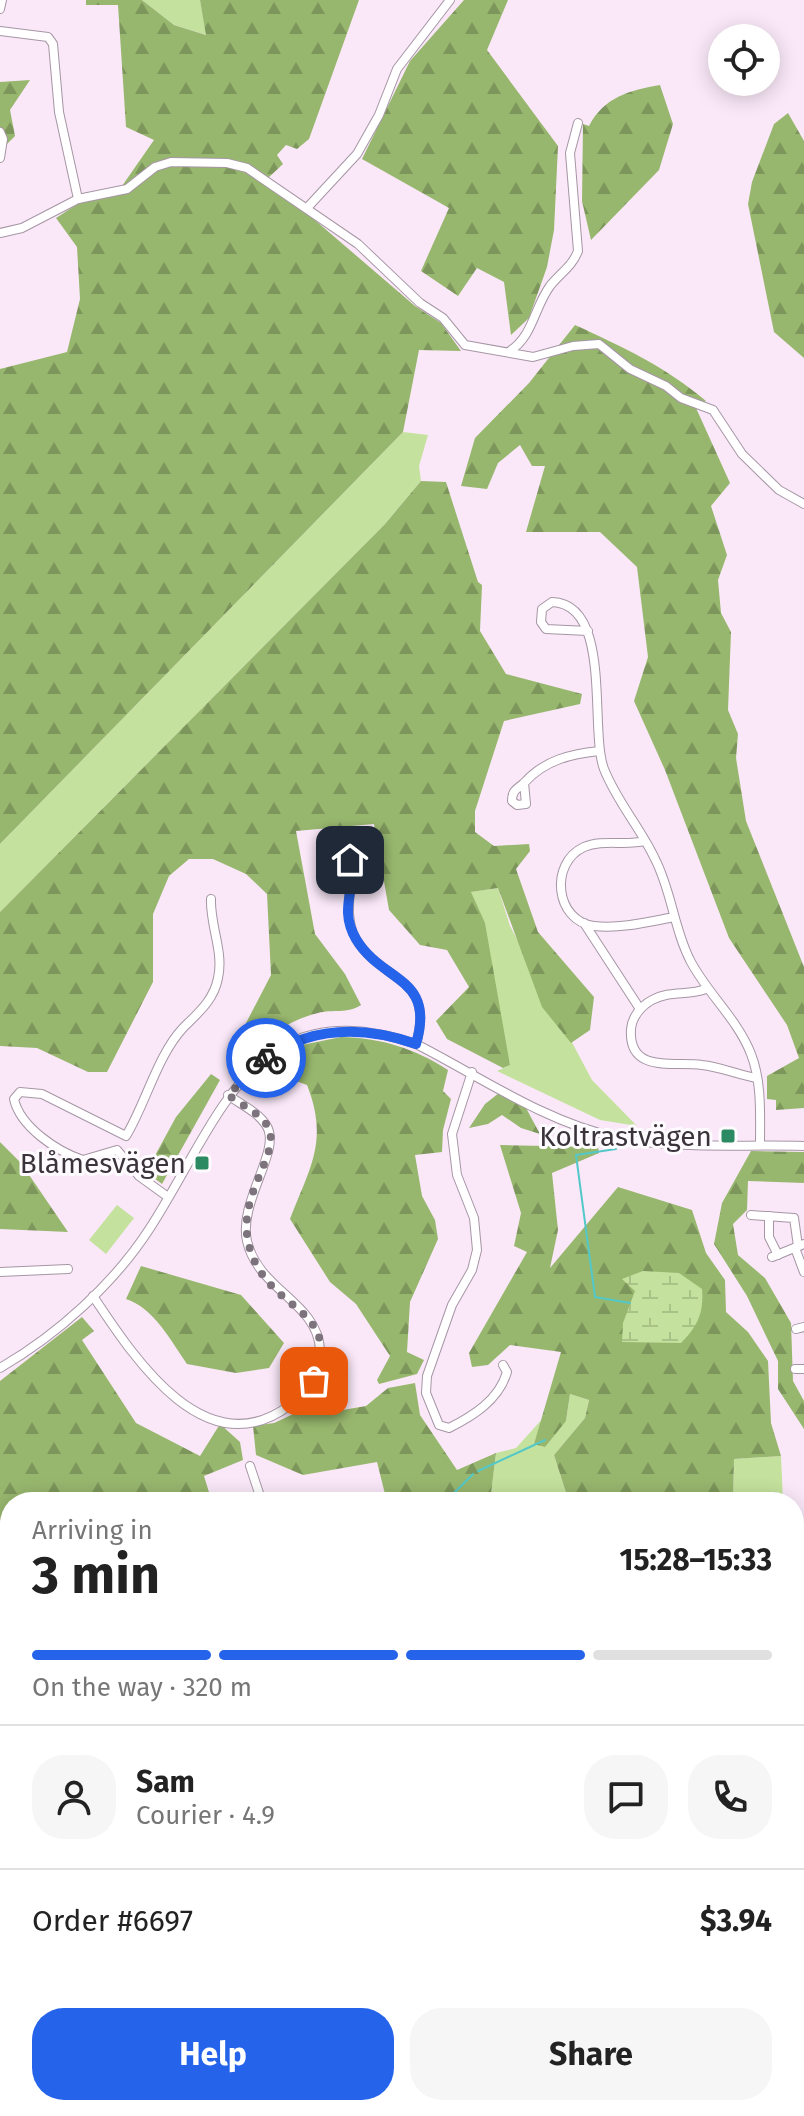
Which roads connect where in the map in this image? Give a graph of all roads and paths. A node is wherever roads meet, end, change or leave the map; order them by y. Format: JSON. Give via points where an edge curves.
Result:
{"nodes":[{"id":1,"x":2,"y":0,"type":"edge"},
{"id":2,"x":450,"y":0,"type":"edge"},
{"id":3,"x":0,"y":9,"type":"edge"},
{"id":4,"x":0,"y":31,"type":"edge"},
{"id":5,"x":578,"y":123,"type":"dead end"},
{"id":6,"x":0,"y":132,"type":"edge"},
{"id":7,"x":0,"y":158,"type":"edge"},
{"id":8,"x":78,"y":199,"type":"junction"},
{"id":9,"x":307,"y":208,"type":"junction"},
{"id":10,"x":0,"y":233,"type":"edge"},
{"id":11,"x":510,"y":351,"type":"junction"},
{"id":12,"x":804,"y":504,"type":"edge"},
{"id":13,"x":588,"y":631,"type":"junction"},
{"id":14,"x":599,"y":751,"type":"junction"},
{"id":15,"x":524,"y":783,"type":"dead end"},
{"id":16,"x":645,"y":841,"type":"junction"},
{"id":17,"x":325,"y":848,"type":"dead end"},
{"id":18,"x":211,"y":899,"type":"dead end"},
{"id":19,"x":674,"y":917,"type":"junction"},
{"id":20,"x":583,"y":923,"type":"junction"},
{"id":21,"x":706,"y":989,"type":"junction"},
{"id":22,"x":640,"y":1009,"type":"junction"},
{"id":23,"x":416,"y":1044,"type":"junction"},
{"id":24,"x":472,"y":1072,"type":"junction"},
{"id":25,"x":757,"y":1078,"type":"junction"},
{"id":26,"x":228,"y":1095,"type":"junction"},
{"id":27,"x":126,"y":1136,"type":"junction"},
{"id":28,"x":760,"y":1144,"type":"junction"},
{"id":29,"x":804,"y":1146,"type":"edge"},
{"id":30,"x":117,"y":1150,"type":"junction"},
{"id":31,"x":168,"y":1197,"type":"junction"},
{"id":32,"x":751,"y":1215,"type":"dead end"},
{"id":33,"x":769,"y":1216,"type":"junction"},
{"id":34,"x":799,"y":1246,"type":"edge"},
{"id":35,"x":63,"y":1271,"type":"dead end"},
{"id":36,"x":0,"y":1272,"type":"edge"},
{"id":37,"x":804,"y":1272,"type":"edge"},
{"id":38,"x":93,"y":1296,"type":"junction"},
{"id":39,"x":503,"y":1365,"type":"dead end"},
{"id":40,"x":0,"y":1368,"type":"edge"},
{"id":41,"x":250,"y":1466,"type":"dead end"},
{"id":42,"x":259,"y":1492,"type":"edge"}],
"edges":[{"from":1,"to":3,"type":"street"},
{"from":2,"to":9,"type":"street","via":[[397,69],[357,154]]},
{"from":4,"to":8,"type":"street","via":[[48,37],[53,44],[59,112]]},
{"from":5,"to":11,"type":"street","via":[[570,153],[578,251],[573,264],[549,287],[522,343]]},
{"from":6,"to":7,"type":"street"},
{"from":8,"to":9,"type":"street","via":[[127,189],[155,167],[171,162],[227,163],[247,168]]},
{"from":8,"to":10,"type":"street","via":[[22,228]]},
{"from":9,"to":11,"type":"street","via":[[358,244],[443,318],[465,345]]},
{"from":11,"to":12,"type":"street","via":[[533,357],[599,344],[630,369],[713,410],[742,454],[779,490]]},
{"from":13,"to":13,"type":"street","via":[[560,602],[542,609],[546,629]]},
{"from":13,"to":14,"type":"street","via":[[595,657]]},
{"from":14,"to":15,"type":"street","via":[[545,764]]},
{"from":14,"to":16,"type":"street","via":[[616,796]]},
{"from":16,"to":19,"type":"street"},
{"from":16,"to":20,"type":"street","via":[[590,845],[570,857],[559,884],[570,910]]},
{"from":17,"to":23,"type":"street","via":[[350,860],[353,867],[347,913],[356,939],[416,998]]},
{"from":18,"to":27,"type":"street","via":[[218,979],[198,1014],[170,1046]]},
{"from":19,"to":20,"type":"street","via":[[624,925]]},
{"from":19,"to":21,"type":"street"},
{"from":20,"to":22,"type":"street"},
{"from":21,"to":22,"type":"street","via":[[665,995]]},
{"from":21,"to":25,"type":"street","via":[[750,1050]]},
{"from":22,"to":25,"type":"street","via":[[631,1026],[634,1049],[643,1060],[710,1066]]},
{"from":23,"to":24,"type":"street"},
{"from":23,"to":26,"type":"street","via":[[373,1032],[315,1035],[276,1050]]},
{"from":24,"to":28,"type":"street","via":[[573,1124],[615,1137]]},
{"from":24,"to":39,"type":"street","via":[[452,1134],[477,1250],[427,1376],[426,1393],[439,1425],[449,1428],[482,1408],[501,1388]]},
{"from":25,"to":28,"type":"street"},
{"from":26,"to":31,"type":"street"},
{"from":26,"to":38,"type":"street","via":[[270,1131],[270,1151],[248,1201],[246,1239],[261,1273],[306,1313],[317,1332],[320,1360],[310,1387],[284,1410],[264,1418],[234,1421],[198,1414],[164,1391]]},
{"from":27,"to":30,"type":"street"},
{"from":27,"to":30,"type":"street","via":[[42,1094],[15,1094],[15,1106],[28,1122],[72,1156],[95,1159]]},
{"from":28,"to":29,"type":"street"},
{"from":30,"to":31,"type":"street","via":[[139,1176]]},
{"from":31,"to":38,"type":"street","via":[[149,1230]]},
{"from":32,"to":33,"type":"street"},
{"from":33,"to":34,"type":"street","via":[[794,1218]]},
{"from":33,"to":34,"type":"street","via":[[775,1256]]},
{"from":34,"to":37,"type":"street"},
{"from":35,"to":36,"type":"street"},
{"from":38,"to":40,"type":"street","via":[[48,1336]]},
{"from":41,"to":42,"type":"street"}]}
